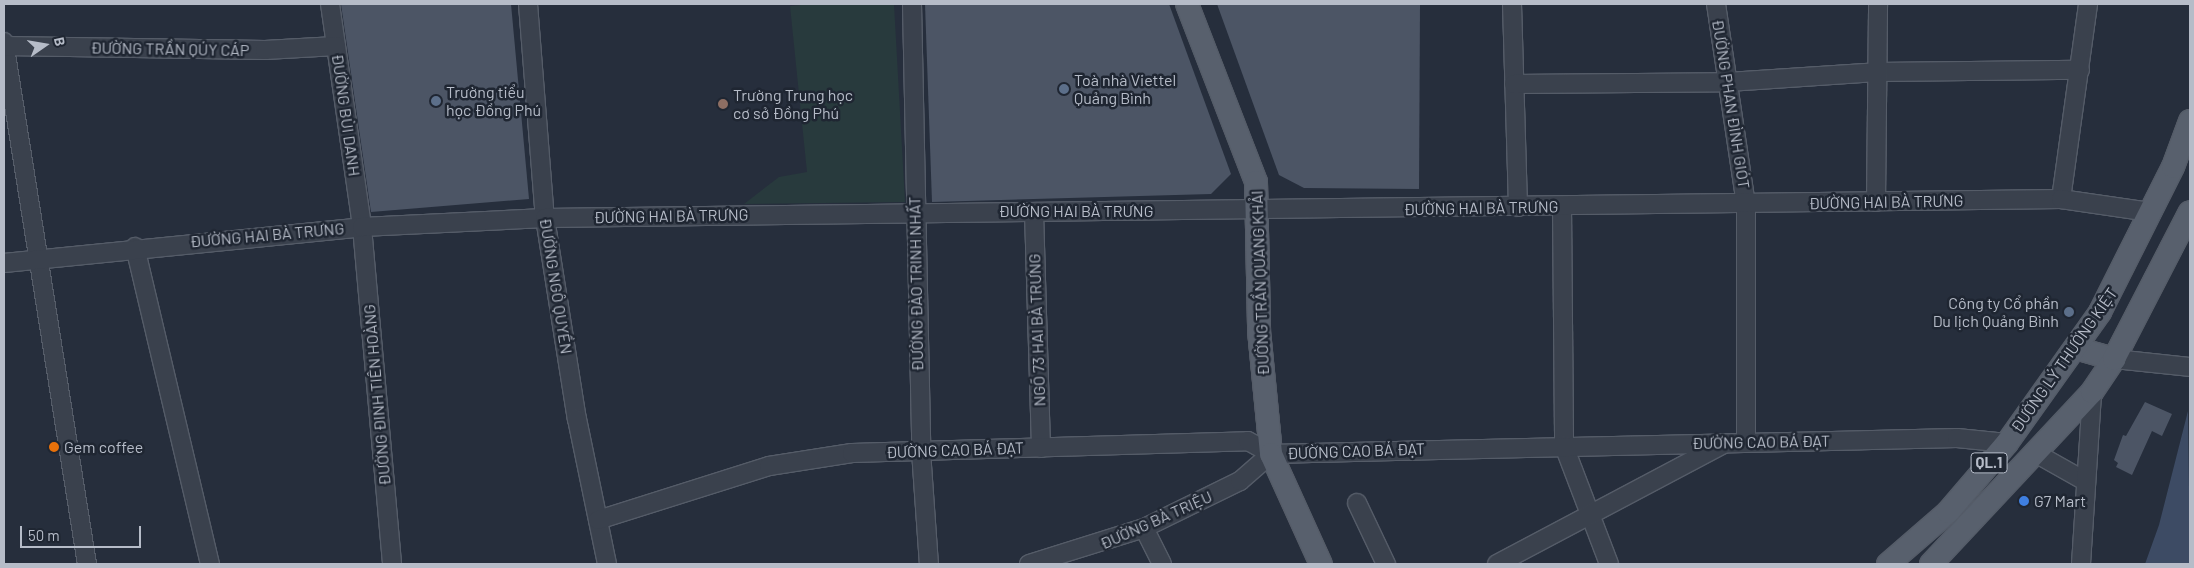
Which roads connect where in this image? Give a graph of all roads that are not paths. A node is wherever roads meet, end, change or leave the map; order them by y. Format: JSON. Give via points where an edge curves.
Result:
{"nodes":[{"id":1,"x":330,"y":4,"type":"edge"},
{"id":2,"x":528,"y":4,"type":"edge"},
{"id":3,"x":912,"y":4,"type":"edge"},
{"id":4,"x":1187,"y":4,"type":"edge"},
{"id":5,"x":1512,"y":4,"type":"edge"},
{"id":6,"x":1716,"y":4,"type":"edge"},
{"id":7,"x":1878,"y":4,"type":"edge"},
{"id":8,"x":2088,"y":4,"type":"edge"},
{"id":9,"x":4,"y":42,"type":"edge"},
{"id":10,"x":4,"y":46,"type":"edge"},
{"id":11,"x":336,"y":46,"type":"junction"},
{"id":12,"x":2080,"y":70,"type":"junction"},
{"id":13,"x":1877,"y":72,"type":"junction"},
{"id":14,"x":1728,"y":82,"type":"junction"},
{"id":15,"x":1514,"y":84,"type":"junction"},
{"id":16,"x":2190,"y":121,"type":"edge"},
{"id":17,"x":2062,"y":199,"type":"junction"},
{"id":18,"x":1876,"y":202,"type":"junction"},
{"id":19,"x":1746,"y":204,"type":"junction"},
{"id":20,"x":1562,"y":206,"type":"junction"},
{"id":21,"x":1518,"y":207,"type":"junction"},
{"id":22,"x":1259,"y":211,"type":"junction"},
{"id":23,"x":915,"y":212,"type":"junction"},
{"id":24,"x":1034,"y":212,"type":"junction"},
{"id":25,"x":2150,"y":212,"type":"junction"},
{"id":26,"x":2190,"y":212,"type":"edge"},
{"id":27,"x":545,"y":218,"type":"junction"},
{"id":28,"x":362,"y":227,"type":"junction"},
{"id":29,"x":135,"y":247,"type":"junction"},
{"id":30,"x":35,"y":258,"type":"junction"},
{"id":31,"x":4,"y":263,"type":"edge"},
{"id":32,"x":2075,"y":348,"type":"junction"},
{"id":33,"x":2114,"y":359,"type":"junction"},
{"id":34,"x":2190,"y":367,"type":"edge"},
{"id":35,"x":2092,"y":392,"type":"junction"},
{"id":36,"x":1727,"y":442,"type":"junction"},
{"id":37,"x":1746,"y":442,"type":"junction"},
{"id":38,"x":2007,"y":443,"type":"junction"},
{"id":39,"x":1564,"y":446,"type":"junction"},
{"id":40,"x":1041,"y":448,"type":"junction"},
{"id":41,"x":920,"y":451,"type":"junction"},
{"id":42,"x":1272,"y":454,"type":"junction"},
{"id":43,"x":2037,"y":454,"type":"junction"},
{"id":44,"x":2085,"y":481,"type":"junction"},
{"id":45,"x":1357,"y":503,"type":"dead end"},
{"id":46,"x":1588,"y":517,"type":"junction"},
{"id":47,"x":598,"y":520,"type":"junction"},
{"id":48,"x":1144,"y":528,"type":"junction"},
{"id":49,"x":86,"y":564,"type":"edge"},
{"id":50,"x":210,"y":564,"type":"edge"},
{"id":51,"x":392,"y":564,"type":"edge"},
{"id":52,"x":607,"y":564,"type":"edge"},
{"id":53,"x":929,"y":564,"type":"edge"},
{"id":54,"x":1029,"y":564,"type":"edge"},
{"id":55,"x":1162,"y":564,"type":"edge"},
{"id":56,"x":1321,"y":564,"type":"edge"},
{"id":57,"x":1386,"y":564,"type":"edge"},
{"id":58,"x":1498,"y":564,"type":"edge"},
{"id":59,"x":1609,"y":564,"type":"edge"},
{"id":60,"x":1888,"y":564,"type":"edge"},
{"id":61,"x":1931,"y":564,"type":"edge"},
{"id":62,"x":2081,"y":564,"type":"edge"}],
"edges":[{"from":1,"to":11,"type":"street","name":"ĐƯỜNG BÙI DANH"},
{"from":2,"to":27,"type":"street","name":"ĐƯỜNG NGÔ QUYỀN"},
{"from":3,"to":23,"type":"street","name":"ĐƯỜNG ĐÀO TRINH NHẤT"},
{"from":4,"to":22,"type":"main road","name":"ĐƯỜNG TRẦN QUANG KHẢI","via":[[1248,159]]},
{"from":5,"to":15,"type":"street"},
{"from":6,"to":14,"type":"street","name":"ĐƯỜNG PHAN ĐÌNH GIÓT"},
{"from":7,"to":13,"type":"street"},
{"from":8,"to":12,"type":"street"},
{"from":9,"to":10,"type":"street"},
{"from":10,"to":11,"type":"street","name":"ĐƯỜNG TRẦN QÚY CÁP","via":[[265,50]]},
{"from":10,"to":30,"type":"street"},
{"from":11,"to":28,"type":"street","name":"ĐƯỜNG BÙI DANH"},
{"from":12,"to":13,"type":"street"},
{"from":12,"to":17,"type":"street"},
{"from":13,"to":14,"type":"street"},
{"from":13,"to":18,"type":"street"},
{"from":14,"to":15,"type":"street"},
{"from":14,"to":19,"type":"street","name":"ĐƯỜNG PHAN ĐÌNH GIÓT"},
{"from":15,"to":21,"type":"street"},
{"from":16,"to":25,"type":"main road","name":"ĐƯỜNG LÝ THƯỜNG KIỆT","number":"QL.1"},
{"from":17,"to":18,"type":"street","name":"ĐƯỜNG HAI BÀ TRƯNG"},
{"from":17,"to":25,"type":"street","name":"ĐƯỜNG HAI BÀ TRƯNG"},
{"from":18,"to":19,"type":"street","name":"ĐƯỜNG HAI BÀ TRƯNG"},
{"from":19,"to":20,"type":"street","name":"ĐƯỜNG HAI BÀ TRƯNG"},
{"from":19,"to":37,"type":"street","name":"ĐƯỜNG PHAN ĐÌNH GIÓT"},
{"from":20,"to":21,"type":"street","name":"ĐƯỜNG HAI BÀ TRƯNG"},
{"from":20,"to":39,"type":"street"},
{"from":21,"to":22,"type":"street","name":"ĐƯỜNG HAI BÀ TRƯNG"},
{"from":22,"to":24,"type":"street","name":"ĐƯỜNG HAI BÀ TRƯNG"},
{"from":22,"to":42,"type":"main road","name":"ĐƯỜNG TRẦN QUANG KHẢI","via":[[1260,332]]},
{"from":23,"to":24,"type":"street","name":"ĐƯỜNG HAI BÀ TRƯNG"},
{"from":23,"to":27,"type":"street","name":"ĐƯỜNG HAI BÀ TRƯNG"},
{"from":23,"to":41,"type":"street","name":"ĐƯỜNG ĐÀO TRINH NHẤT"},
{"from":24,"to":40,"type":"street","name":"NGÕ 73 HAI BÀ TRƯNG"},
{"from":25,"to":32,"type":"main road","name":"ĐƯỜNG LÝ THƯỜNG KIỆT","number":"QL.1","via":[[2114,292]]},
{"from":26,"to":33,"type":"main road","name":"ĐƯỜNG LÝ THƯỜNG KIỆT","number":"QL.1"},
{"from":27,"to":28,"type":"street","name":"ĐƯỜNG HAI BÀ TRƯNG"},
{"from":27,"to":47,"type":"street","name":"ĐƯỜNG NGÔ QUYỀN"},
{"from":28,"to":29,"type":"street","name":"ĐƯỜNG HAI BÀ TRƯNG"},
{"from":28,"to":51,"type":"street","name":"ĐƯỜNG ĐINH TIÊN HOÀNG"},
{"from":29,"to":30,"type":"street","name":"ĐƯỜNG HAI BÀ TRƯNG"},
{"from":29,"to":50,"type":"street"},
{"from":30,"to":31,"type":"street","name":"ĐƯỜNG HAI BÀ TRƯNG"},
{"from":30,"to":49,"type":"street"},
{"from":32,"to":33,"type":"main road"},
{"from":32,"to":38,"type":"main road","name":"ĐƯỜNG LÝ THƯỜNG KIỆT","number":"QL.1"},
{"from":33,"to":34,"type":"street"},
{"from":33,"to":35,"type":"main road","name":"ĐƯỜNG LÝ THƯỜNG KIỆT","number":"QL.1"},
{"from":35,"to":43,"type":"main road","name":"ĐƯỜNG LÝ THƯỜNG KIỆT","number":"QL.1"},
{"from":35,"to":44,"type":"street"},
{"from":36,"to":37,"type":"street","name":"ĐƯỜNG CAO BÁ ĐẠT"},
{"from":36,"to":39,"type":"street","name":"ĐƯỜNG CAO BÁ ĐẠT"},
{"from":36,"to":46,"type":"street"},
{"from":37,"to":38,"type":"street","name":"ĐƯỜNG CAO BÁ ĐẠT","via":[[1957,438]]},
{"from":38,"to":60,"type":"main road","name":"ĐƯỜNG LÝ THƯỜNG KIỆT","number":"QL.1","via":[[1948,512]]},
{"from":39,"to":42,"type":"street","name":"ĐƯỜNG CAO BÁ ĐẠT"},
{"from":39,"to":46,"type":"street"},
{"from":40,"to":41,"type":"street","name":"ĐƯỜNG CAO BÁ ĐẠT"},
{"from":40,"to":42,"type":"street","name":"ĐƯỜNG CAO BÁ ĐẠT","via":[[1248,441]]},
{"from":41,"to":47,"type":"street","name":"ĐƯỜNG CAO BÁ ĐẠT","via":[[820,456],[769,466]]},
{"from":41,"to":53,"type":"street","name":"ĐƯỜNG ĐÀO TRINH NHẤT"},
{"from":42,"to":48,"type":"street","name":"ĐƯỜNG BÀ TRIỆU","via":[[1240,481]]},
{"from":42,"to":56,"type":"main road","name":"ĐƯỜNG TRẦN QUANG KHẢI"},
{"from":43,"to":44,"type":"street"},
{"from":43,"to":61,"type":"main road","name":"ĐƯỜNG LÝ THƯỜNG KIỆT","number":"QL.1"},
{"from":44,"to":62,"type":"street"},
{"from":45,"to":57,"type":"street"},
{"from":46,"to":58,"type":"street"},
{"from":46,"to":59,"type":"street"},
{"from":47,"to":52,"type":"street","name":"ĐƯỜNG NGÔ QUYỀN"},
{"from":48,"to":54,"type":"street","name":"ĐƯỜNG BÀ TRIỆU"},
{"from":48,"to":55,"type":"street"}]}
